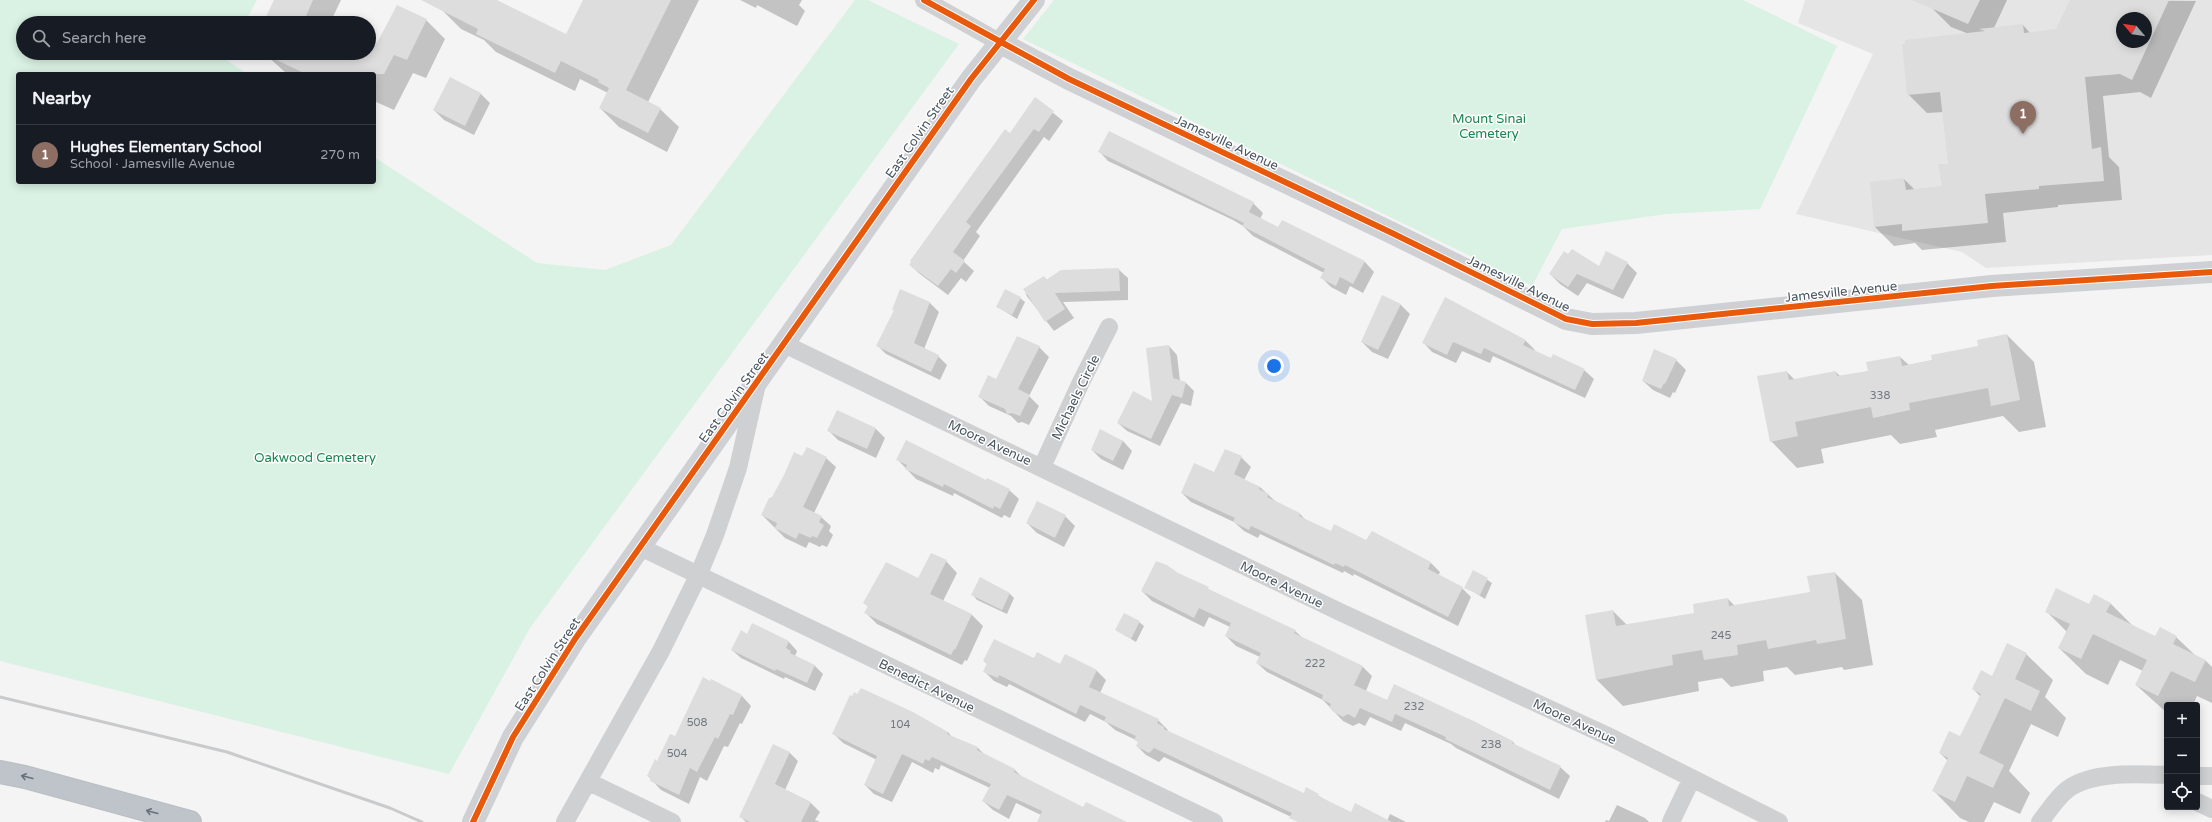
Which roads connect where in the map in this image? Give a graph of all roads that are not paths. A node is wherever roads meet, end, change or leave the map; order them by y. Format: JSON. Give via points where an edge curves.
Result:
{"nodes":[{"id":1,"x":924,"y":0,"type":"edge"},
{"id":2,"x":1034,"y":0,"type":"edge"},
{"id":3,"x":999,"y":42,"type":"junction"},
{"id":4,"x":2212,"y":272,"type":"edge"},
{"id":5,"x":1109,"y":328,"type":"dead end"},
{"id":6,"x":784,"y":344,"type":"junction"},
{"id":7,"x":758,"y":380,"type":"junction"},
{"id":8,"x":1042,"y":467,"type":"junction"},
{"id":9,"x":640,"y":547,"type":"junction"},
{"id":10,"x":698,"y":576,"type":"junction"},
{"id":11,"x":0,"y":772,"type":"edge"},
{"id":12,"x":2140,"y":774,"type":"junction"},
{"id":13,"x":2164,"y":775,"type":"edge"},
{"id":14,"x":2200,"y":776,"type":"edge"},
{"id":15,"x":2212,"y":776,"type":"edge"},
{"id":16,"x":1692,"y":778,"type":"junction"},
{"id":17,"x":589,"y":782,"type":"junction"},
{"id":18,"x":2164,"y":786,"type":"edge"},
{"id":19,"x":2200,"y":803,"type":"edge"},
{"id":20,"x":2212,"y":809,"type":"edge"},
{"id":21,"x":190,"y":822,"type":"edge"},
{"id":22,"x":473,"y":822,"type":"edge"},
{"id":23,"x":565,"y":822,"type":"edge"},
{"id":24,"x":672,"y":822,"type":"edge"},
{"id":25,"x":1214,"y":822,"type":"edge"},
{"id":26,"x":1671,"y":822,"type":"edge"},
{"id":27,"x":1779,"y":822,"type":"edge"},
{"id":28,"x":2040,"y":822,"type":"edge"}],
"edges":[{"from":1,"to":3,"type":"street","name":"Jamesville Avenue"},
{"from":2,"to":3,"type":"street","name":"East Colvin Street"},
{"from":3,"to":4,"type":"street","name":"Jamesville Avenue","via":[[1069,79],[1566,319],[1592,324],[1636,323],[1992,286]]},
{"from":3,"to":6,"type":"street","name":"East Colvin Street"},
{"from":5,"to":8,"type":"street","name":"Michaels Circle"},
{"from":6,"to":7,"type":"street","name":"East Colvin Street"},
{"from":6,"to":8,"type":"street","name":"Moore Avenue"},
{"from":7,"to":9,"type":"street","name":"East Colvin Street"},
{"from":7,"to":10,"type":"street","name":"East Colvin Street","via":[[738,468]]},
{"from":8,"to":16,"type":"street","name":"Moore Avenue","via":[[1340,612],[1614,739]]},
{"from":9,"to":10,"type":"street","name":"Benedict Avenue"},
{"from":9,"to":22,"type":"street","name":"East Colvin Street","via":[[575,639],[513,737]]},
{"from":10,"to":17,"type":"street","name":"East Colvin Street","via":[[661,652]]},
{"from":10,"to":25,"type":"street","name":"Benedict Avenue"},
{"from":21,"to":11,"type":"highway","one_way":true},
{"from":12,"to":13,"type":"street"},
{"from":12,"to":18,"type":"street"},
{"from":12,"to":28,"type":"street","via":[[2101,776],[2069,788]]},
{"from":14,"to":15,"type":"street"},
{"from":16,"to":26,"type":"street"},
{"from":16,"to":27,"type":"street","name":"Moore Avenue"},
{"from":17,"to":23,"type":"street","name":"East Colvin Street"},
{"from":17,"to":24,"type":"street"},
{"from":19,"to":20,"type":"street"}]}
